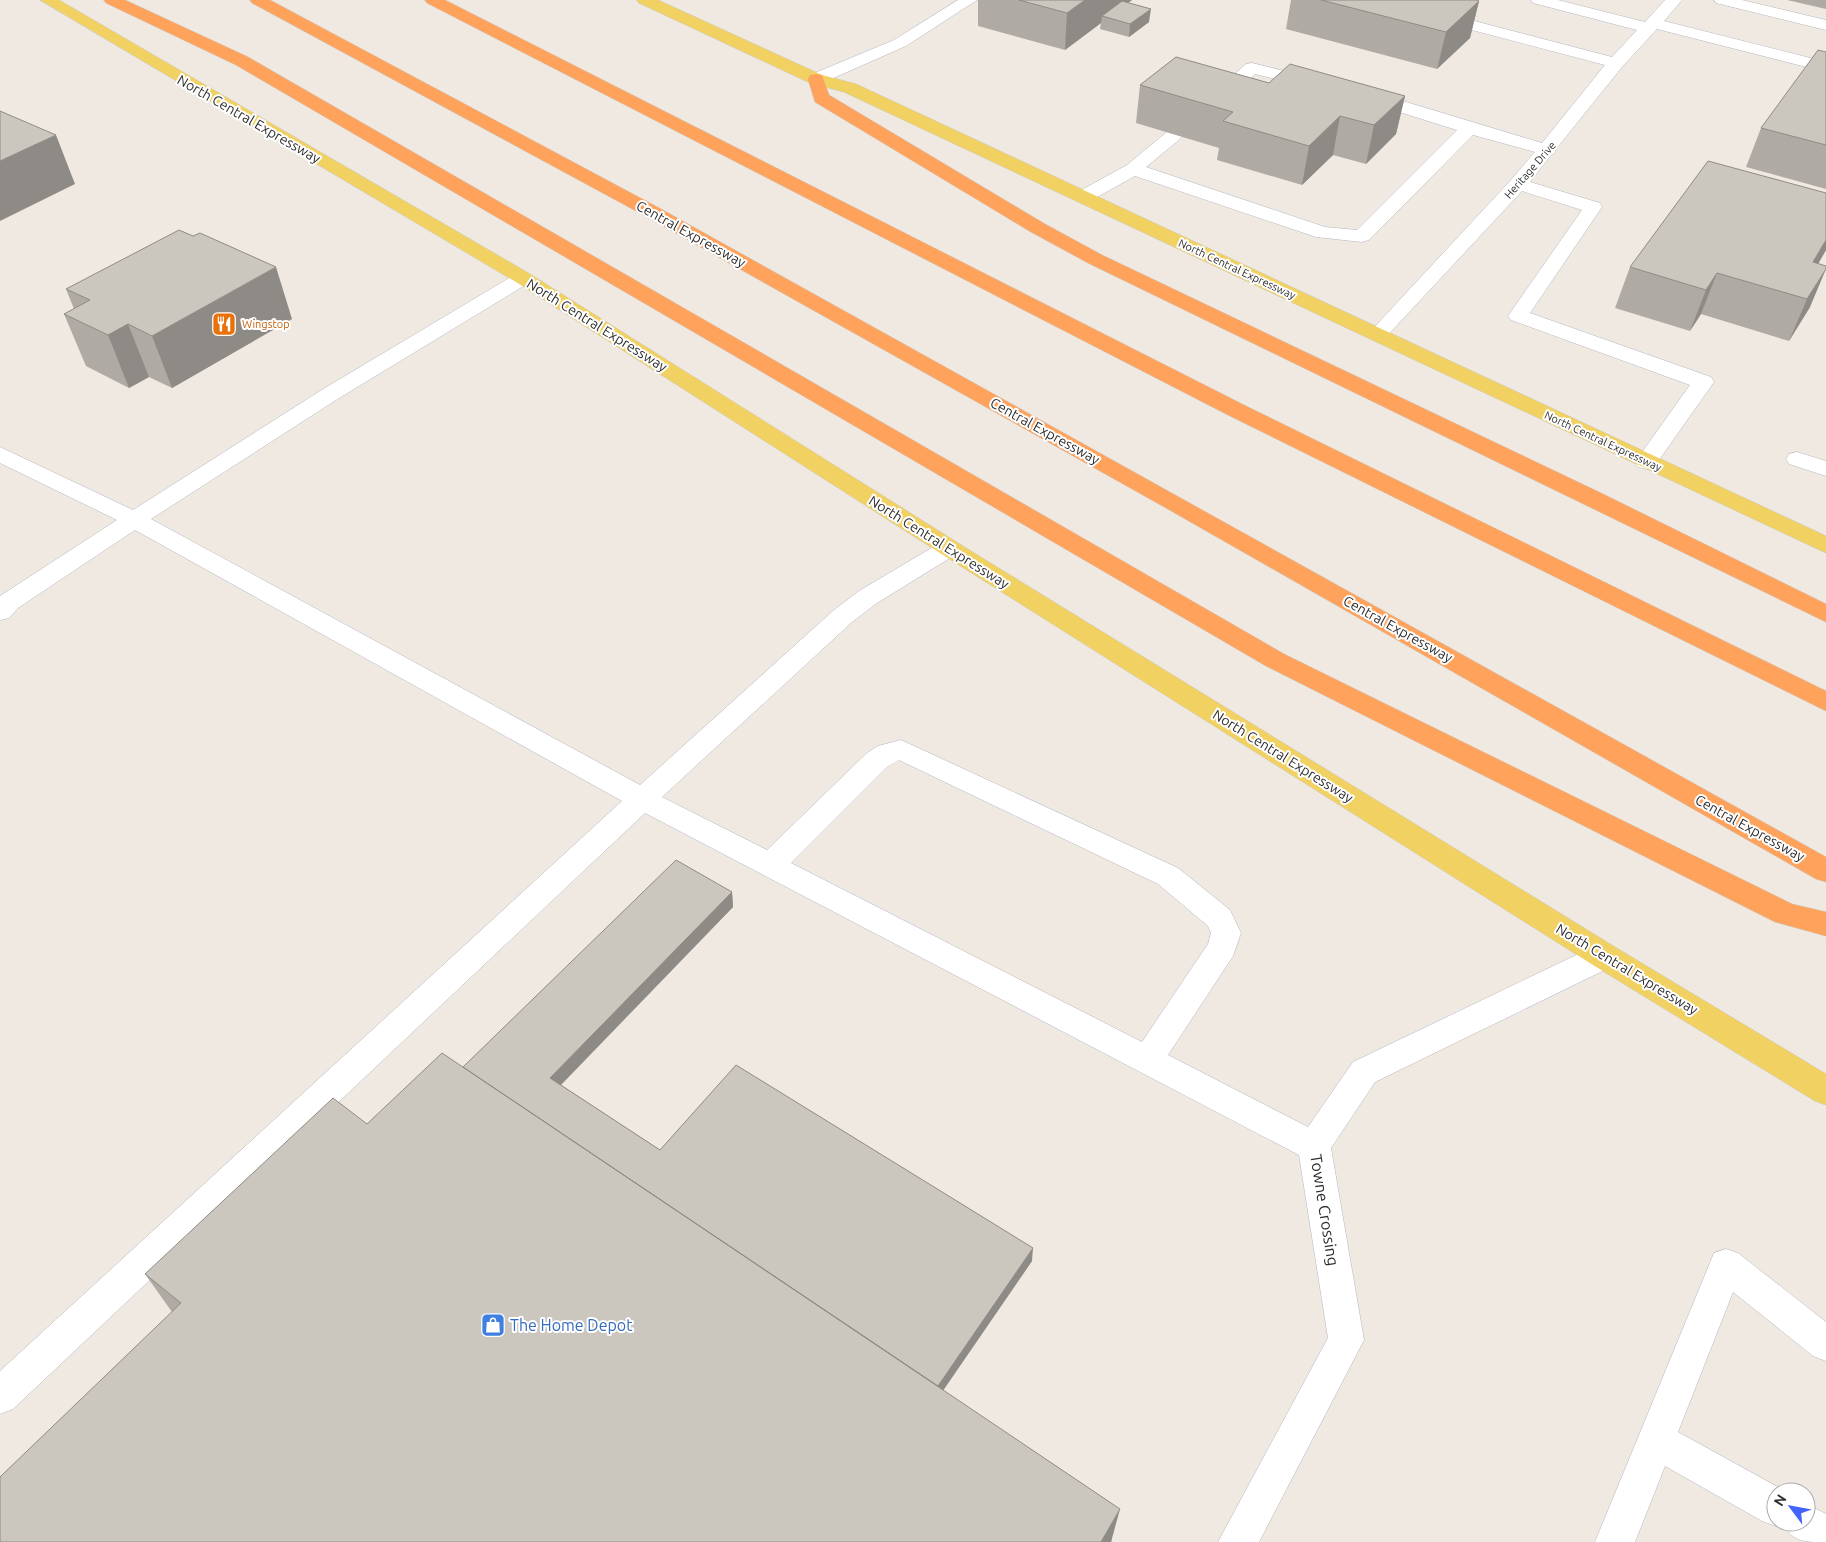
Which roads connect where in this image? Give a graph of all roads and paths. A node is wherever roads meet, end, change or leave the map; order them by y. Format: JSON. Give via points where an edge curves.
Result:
{"nodes":[{"id":1,"x":48,"y":0,"type":"edge"},
{"id":2,"x":112,"y":0,"type":"edge"},
{"id":3,"x":258,"y":0,"type":"edge"},
{"id":4,"x":433,"y":0,"type":"edge"},
{"id":5,"x":646,"y":0,"type":"edge"},
{"id":6,"x":969,"y":0,"type":"edge"},
{"id":7,"x":1376,"y":0,"type":"edge"},
{"id":8,"x":1539,"y":0,"type":"edge"},
{"id":9,"x":1596,"y":0,"type":"edge"},
{"id":10,"x":1674,"y":0,"type":"edge"},
{"id":11,"x":1722,"y":0,"type":"edge"},
{"id":12,"x":1584,"y":11,"type":"junction"},
{"id":13,"x":1826,"y":24,"type":"edge"},
{"id":14,"x":1651,"y":25,"type":"junction"},
{"id":15,"x":1616,"y":63,"type":"junction"},
{"id":16,"x":1826,"y":67,"type":"edge"},
{"id":17,"x":816,"y":79,"type":"junction"},
{"id":18,"x":1334,"y":88,"type":"edge"},
{"id":19,"x":1352,"y":93,"type":"edge"},
{"id":20,"x":1209,"y":105,"type":"edge"},
{"id":21,"x":1469,"y":128,"type":"junction"},
{"id":22,"x":1174,"y":135,"type":"dead end"},
{"id":23,"x":1548,"y":150,"type":"junction"},
{"id":24,"x":1133,"y":169,"type":"junction"},
{"id":25,"x":1518,"y":184,"type":"junction"},
{"id":26,"x":1084,"y":197,"type":"junction"},
{"id":27,"x":523,"y":278,"type":"junction"},
{"id":28,"x":1378,"y":334,"type":"junction"},
{"id":29,"x":0,"y":454,"type":"edge"},
{"id":30,"x":1797,"y":459,"type":"dead end"},
{"id":31,"x":1646,"y":462,"type":"junction"},
{"id":32,"x":1826,"y":469,"type":"edge"},
{"id":33,"x":133,"y":519,"type":"junction"},
{"id":34,"x":1826,"y":544,"type":"edge"},
{"id":35,"x":949,"y":548,"type":"junction"},
{"id":36,"x":0,"y":612,"type":"edge"},
{"id":37,"x":1826,"y":614,"type":"edge"},
{"id":38,"x":1826,"y":702,"type":"edge"},
{"id":39,"x":642,"y":799,"type":"junction"},
{"id":40,"x":770,"y":865,"type":"junction"},
{"id":41,"x":1826,"y":871,"type":"edge"},
{"id":42,"x":1826,"y":924,"type":"edge"},
{"id":43,"x":1604,"y":956,"type":"junction"},
{"id":44,"x":1148,"y":1060,"type":"junction"},
{"id":45,"x":1826,"y":1091,"type":"edge"},
{"id":46,"x":1314,"y":1146,"type":"junction"},
{"id":47,"x":1826,"y":1344,"type":"edge"},
{"id":48,"x":0,"y":1396,"type":"edge"},
{"id":49,"x":1656,"y":1440,"type":"junction"},
{"id":50,"x":1766,"y":1501,"type":"edge"},
{"id":51,"x":1238,"y":1542,"type":"edge"},
{"id":52,"x":1615,"y":1542,"type":"edge"}],
"edges":[{"from":1,"to":27,"type":"main road","name":"North Central Expressway"},
{"from":2,"to":42,"type":"highway","via":[[242,60],[1275,660],[1785,914]]},
{"from":3,"to":41,"type":"highway","name":"Central Expressway","via":[[672,223]]},
{"from":4,"to":38,"type":"highway","via":[[1236,410]]},
{"from":5,"to":17,"type":"main road","name":"North Central Expressway"},
{"from":6,"to":17,"type":"street","via":[[900,43]]},
{"from":7,"to":15,"type":"street"},
{"from":8,"to":12,"type":"street"},
{"from":9,"to":12,"type":"street"},
{"from":10,"to":14,"type":"street","name":"Heritage Drive"},
{"from":11,"to":13,"type":"street"},
{"from":12,"to":14,"type":"street"},
{"from":14,"to":15,"type":"street","name":"Heritage Drive"},
{"from":14,"to":16,"type":"street"},
{"from":15,"to":23,"type":"street","name":"Heritage Drive"},
{"from":17,"to":26,"type":"main road","name":"North Central Expressway","via":[[850,88]]},
{"from":17,"to":37,"type":"highway","via":[[820,98],[1095,259],[1595,499]]},
{"from":18,"to":20,"type":"street","via":[[1252,68]]},
{"from":19,"to":21,"type":"street"},
{"from":21,"to":23,"type":"street"},
{"from":21,"to":24,"type":"street","via":[[1362,236],[1323,233]]},
{"from":22,"to":24,"type":"street"},
{"from":23,"to":25,"type":"street","name":"Heritage Drive"},
{"from":24,"to":26,"type":"street"},
{"from":25,"to":28,"type":"street","name":"Heritage Drive"},
{"from":25,"to":31,"type":"street","via":[[1593,207],[1518,316],[1703,382]]},
{"from":26,"to":28,"type":"main road","name":"North Central Expressway"},
{"from":27,"to":33,"type":"street","via":[[415,340]]},
{"from":27,"to":35,"type":"main road","name":"North Central Expressway"},
{"from":28,"to":31,"type":"main road","name":"North Central Expressway"},
{"from":29,"to":33,"type":"street"},
{"from":30,"to":32,"type":"street"},
{"from":31,"to":34,"type":"main road","name":"North Central Expressway"},
{"from":33,"to":36,"type":"street"},
{"from":33,"to":39,"type":"street"},
{"from":35,"to":39,"type":"street","via":[[843,616]]},
{"from":35,"to":43,"type":"main road","name":"North Central Expressway"},
{"from":39,"to":40,"type":"street"},
{"from":39,"to":48,"type":"street"},
{"from":40,"to":44,"type":"street"},
{"from":40,"to":44,"type":"street","via":[[877,760],[901,750],[1168,876],[1219,918],[1226,933],[1222,947]]},
{"from":43,"to":45,"type":"main road","name":"North Central Expressway"},
{"from":43,"to":46,"type":"street","name":"Towne Crossing","via":[[1364,1072]]},
{"from":44,"to":46,"type":"street"},
{"from":46,"to":51,"type":"street","name":"Towne Crossing","via":[[1346,1340]]},
{"from":47,"to":49,"type":"street","via":[[1726,1265]]},
{"from":49,"to":50,"type":"street"},
{"from":49,"to":52,"type":"street"}]}
